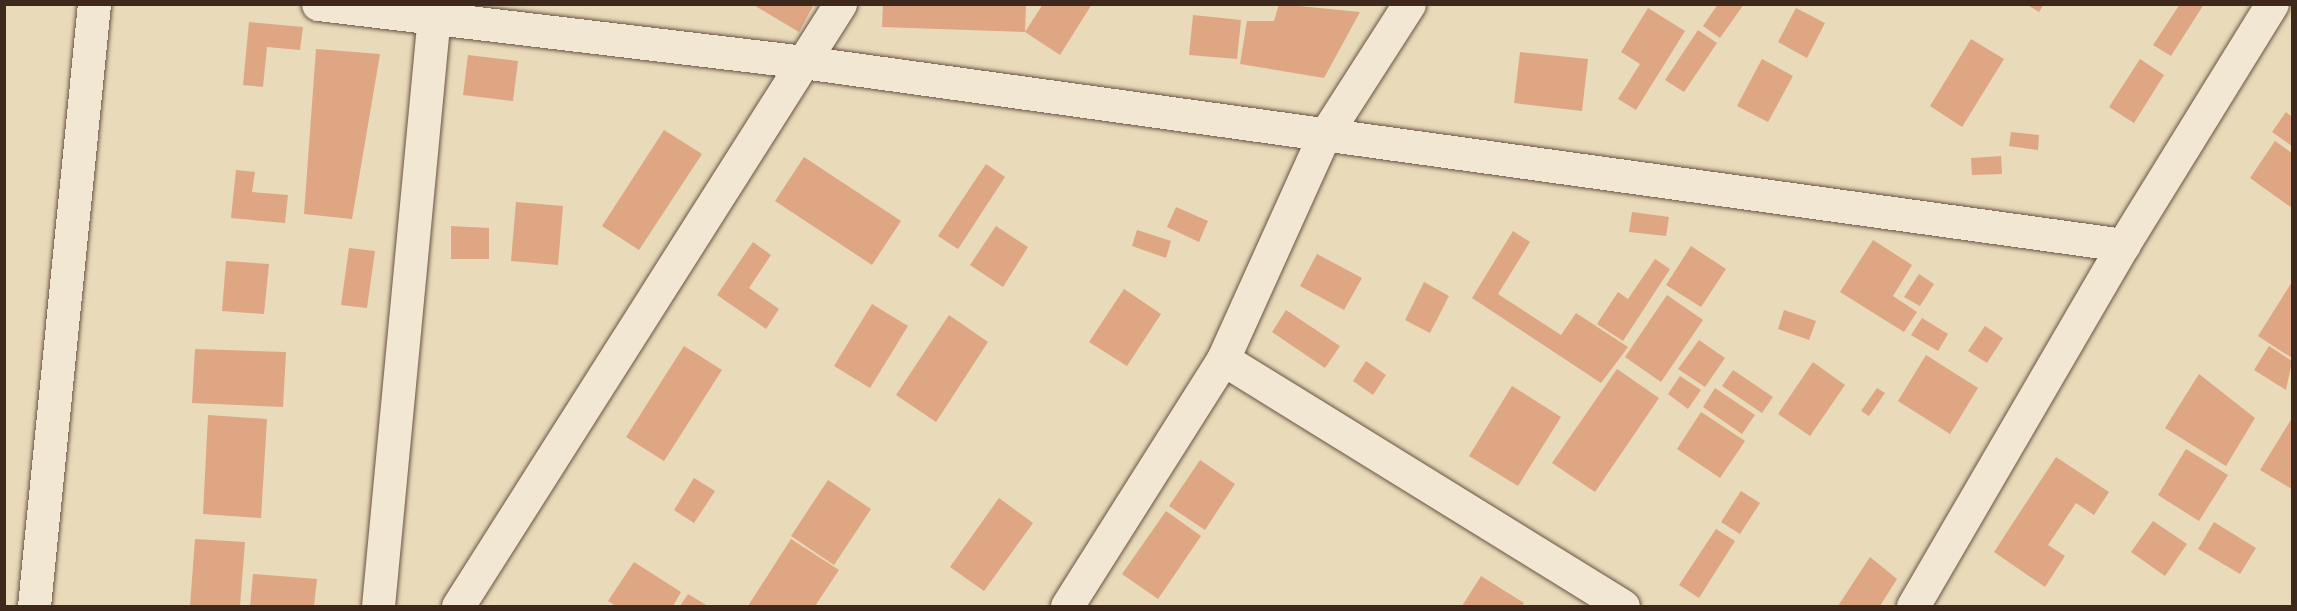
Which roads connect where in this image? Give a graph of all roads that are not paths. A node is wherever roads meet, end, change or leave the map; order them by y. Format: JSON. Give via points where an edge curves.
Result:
{"nodes":[{"id":1,"x":94,"y":4,"type":"edge"},
{"id":2,"x":318,"y":4,"type":"edge"},
{"id":3,"x":840,"y":4,"type":"edge"},
{"id":4,"x":1409,"y":4,"type":"edge"},
{"id":5,"x":2272,"y":4,"type":"edge"},
{"id":6,"x":435,"y":12,"type":"edge"},
{"id":7,"x":803,"y":62,"type":"junction"},
{"id":8,"x":1323,"y":138,"type":"junction"},
{"id":9,"x":2123,"y":244,"type":"junction"},
{"id":10,"x":1223,"y":359,"type":"junction"},
{"id":11,"x":34,"y":606,"type":"edge"},
{"id":12,"x":378,"y":606,"type":"edge"},
{"id":13,"x":458,"y":606,"type":"edge"},
{"id":14,"x":1067,"y":606,"type":"edge"},
{"id":15,"x":1623,"y":606,"type":"edge"},
{"id":16,"x":1913,"y":606,"type":"edge"}],
"edges":[{"from":1,"to":11,"type":"street"},
{"from":2,"to":6,"type":"street"},
{"from":3,"to":7,"type":"street"},
{"from":4,"to":8,"type":"street"},
{"from":5,"to":9,"type":"street"},
{"from":6,"to":7,"type":"street"},
{"from":6,"to":12,"type":"street"},
{"from":7,"to":8,"type":"street"},
{"from":7,"to":13,"type":"street"},
{"from":8,"to":9,"type":"street"},
{"from":8,"to":10,"type":"street"},
{"from":9,"to":16,"type":"street"},
{"from":10,"to":14,"type":"street"},
{"from":10,"to":15,"type":"street"}]}
